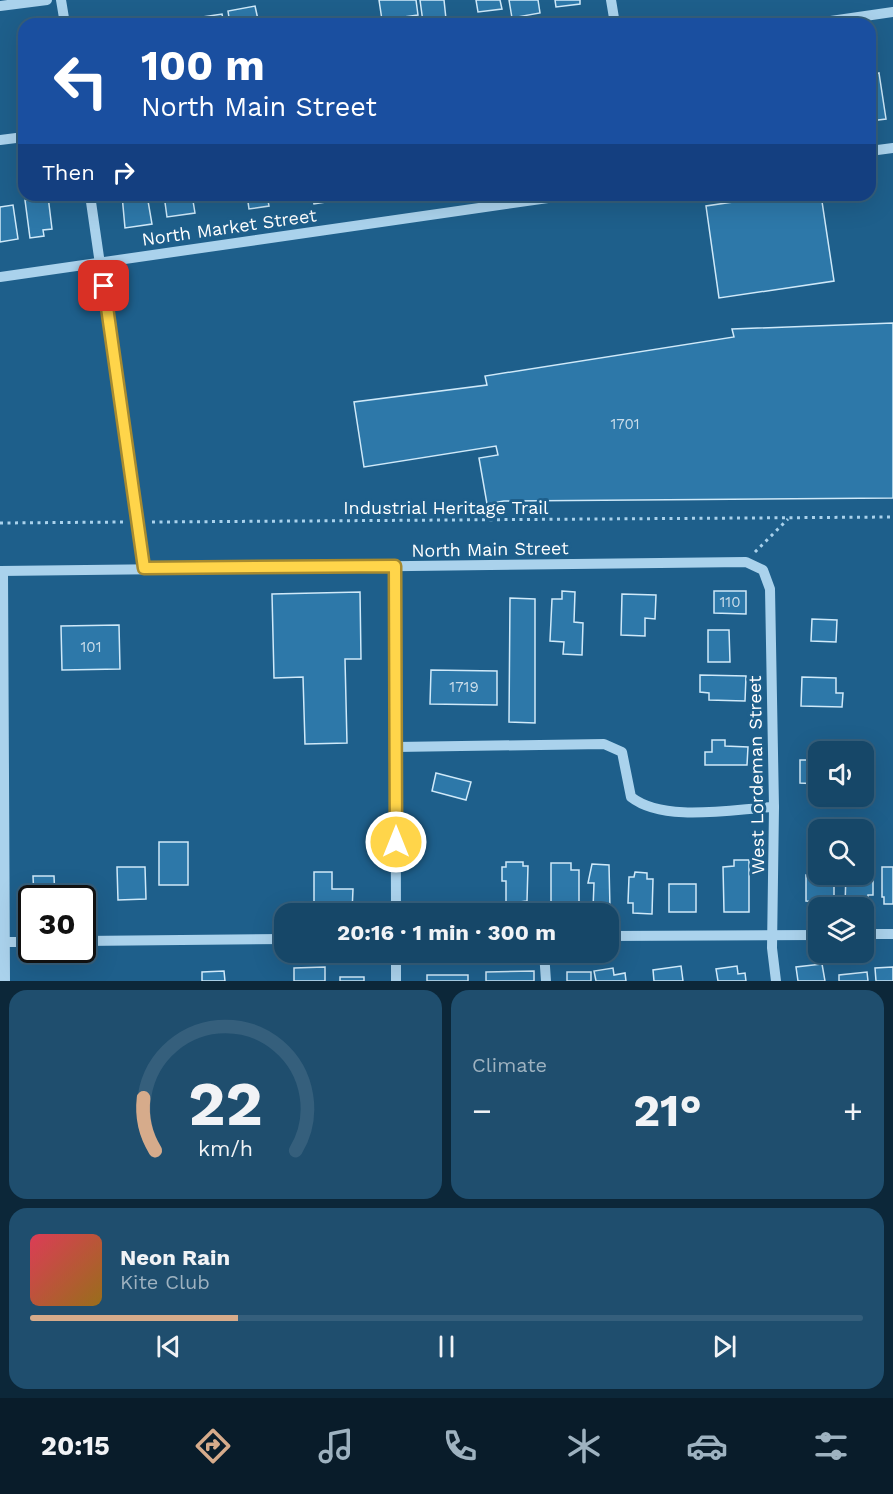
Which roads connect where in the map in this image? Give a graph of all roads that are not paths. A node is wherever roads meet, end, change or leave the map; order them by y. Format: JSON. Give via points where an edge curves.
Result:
{"nodes":[{"id":1,"x":47,"y":0,"type":"edge"},
{"id":2,"x":61,"y":0,"type":"edge"},
{"id":3,"x":611,"y":0,"type":"edge"},
{"id":4,"x":0,"y":6,"type":"edge"},
{"id":5,"x":893,"y":12,"type":"edge"},
{"id":6,"x":64,"y":18,"type":"edge"},
{"id":7,"x":614,"y":18,"type":"edge"},
{"id":8,"x":852,"y":18,"type":"edge"},
{"id":9,"x":18,"y":138,"type":"edge"},
{"id":10,"x":0,"y":140,"type":"edge"},
{"id":11,"x":893,"y":148,"type":"edge"},
{"id":12,"x":876,"y":151,"type":"edge"},
{"id":13,"x":91,"y":201,"type":"edge"},
{"id":14,"x":527,"y":201,"type":"edge"},
{"id":15,"x":101,"y":262,"type":"junction"},
{"id":16,"x":0,"y":277,"type":"edge"},
{"id":17,"x":395,"y":566,"type":"junction"},
{"id":18,"x":144,"y":568,"type":"junction"},
{"id":19,"x":763,"y":570,"type":"joint"},
{"id":20,"x":2,"y":571,"type":"edge"},
{"id":21,"x":396,"y":747,"type":"junction"},
{"id":22,"x":774,"y":807,"type":"junction"},
{"id":23,"x":396,"y":903,"type":"edge"},
{"id":24,"x":808,"y":934,"type":"edge"},
{"id":25,"x":874,"y":934,"type":"edge"},
{"id":26,"x":893,"y":934,"type":"edge"},
{"id":27,"x":774,"y":935,"type":"junction"},
{"id":28,"x":619,"y":936,"type":"edge"},
{"id":29,"x":274,"y":939,"type":"edge"},
{"id":30,"x":96,"y":941,"type":"edge"},
{"id":31,"x":3,"y":942,"type":"edge"},
{"id":32,"x":396,"y":963,"type":"edge"},
{"id":33,"x":545,"y":963,"type":"edge"},
{"id":34,"x":5,"y":981,"type":"edge"},
{"id":35,"x":396,"y":981,"type":"edge"},
{"id":36,"x":546,"y":981,"type":"edge"},
{"id":37,"x":776,"y":981,"type":"edge"}],
"edges":[{"from":1,"to":4,"type":"street"},
{"from":2,"to":6,"type":"street"},
{"from":3,"to":7,"type":"street"},
{"from":5,"to":8,"type":"street"},
{"from":9,"to":10,"type":"street"},
{"from":11,"to":12,"type":"street"},
{"from":13,"to":15,"type":"street"},
{"from":14,"to":15,"type":"street","name":"North Market Street"},
{"from":15,"to":16,"type":"street","name":"North Market Street"},
{"from":15,"to":18,"type":"street"},
{"from":17,"to":18,"type":"street","name":"North Main Street"},
{"from":17,"to":19,"type":"street","name":"North Main Street","via":[[746,562]]},
{"from":17,"to":21,"type":"street"},
{"from":18,"to":20,"type":"street","name":"North Main Street"},
{"from":19,"to":22,"type":"street","name":"West Lordeman Street","via":[[770,589]]},
{"from":20,"to":31,"type":"street"},
{"from":21,"to":22,"type":"street","via":[[604,744],[622,752],[631,797],[642,806],[690,812]]},
{"from":21,"to":23,"type":"street"},
{"from":22,"to":27,"type":"street","name":"West Lordeman Street"},
{"from":24,"to":27,"type":"street"},
{"from":25,"to":26,"type":"street"},
{"from":27,"to":28,"type":"street"},
{"from":27,"to":37,"type":"street","name":"West Lordeman Street"},
{"from":29,"to":30,"type":"street"},
{"from":31,"to":34,"type":"street"},
{"from":32,"to":35,"type":"street"},
{"from":33,"to":36,"type":"street"}]}
